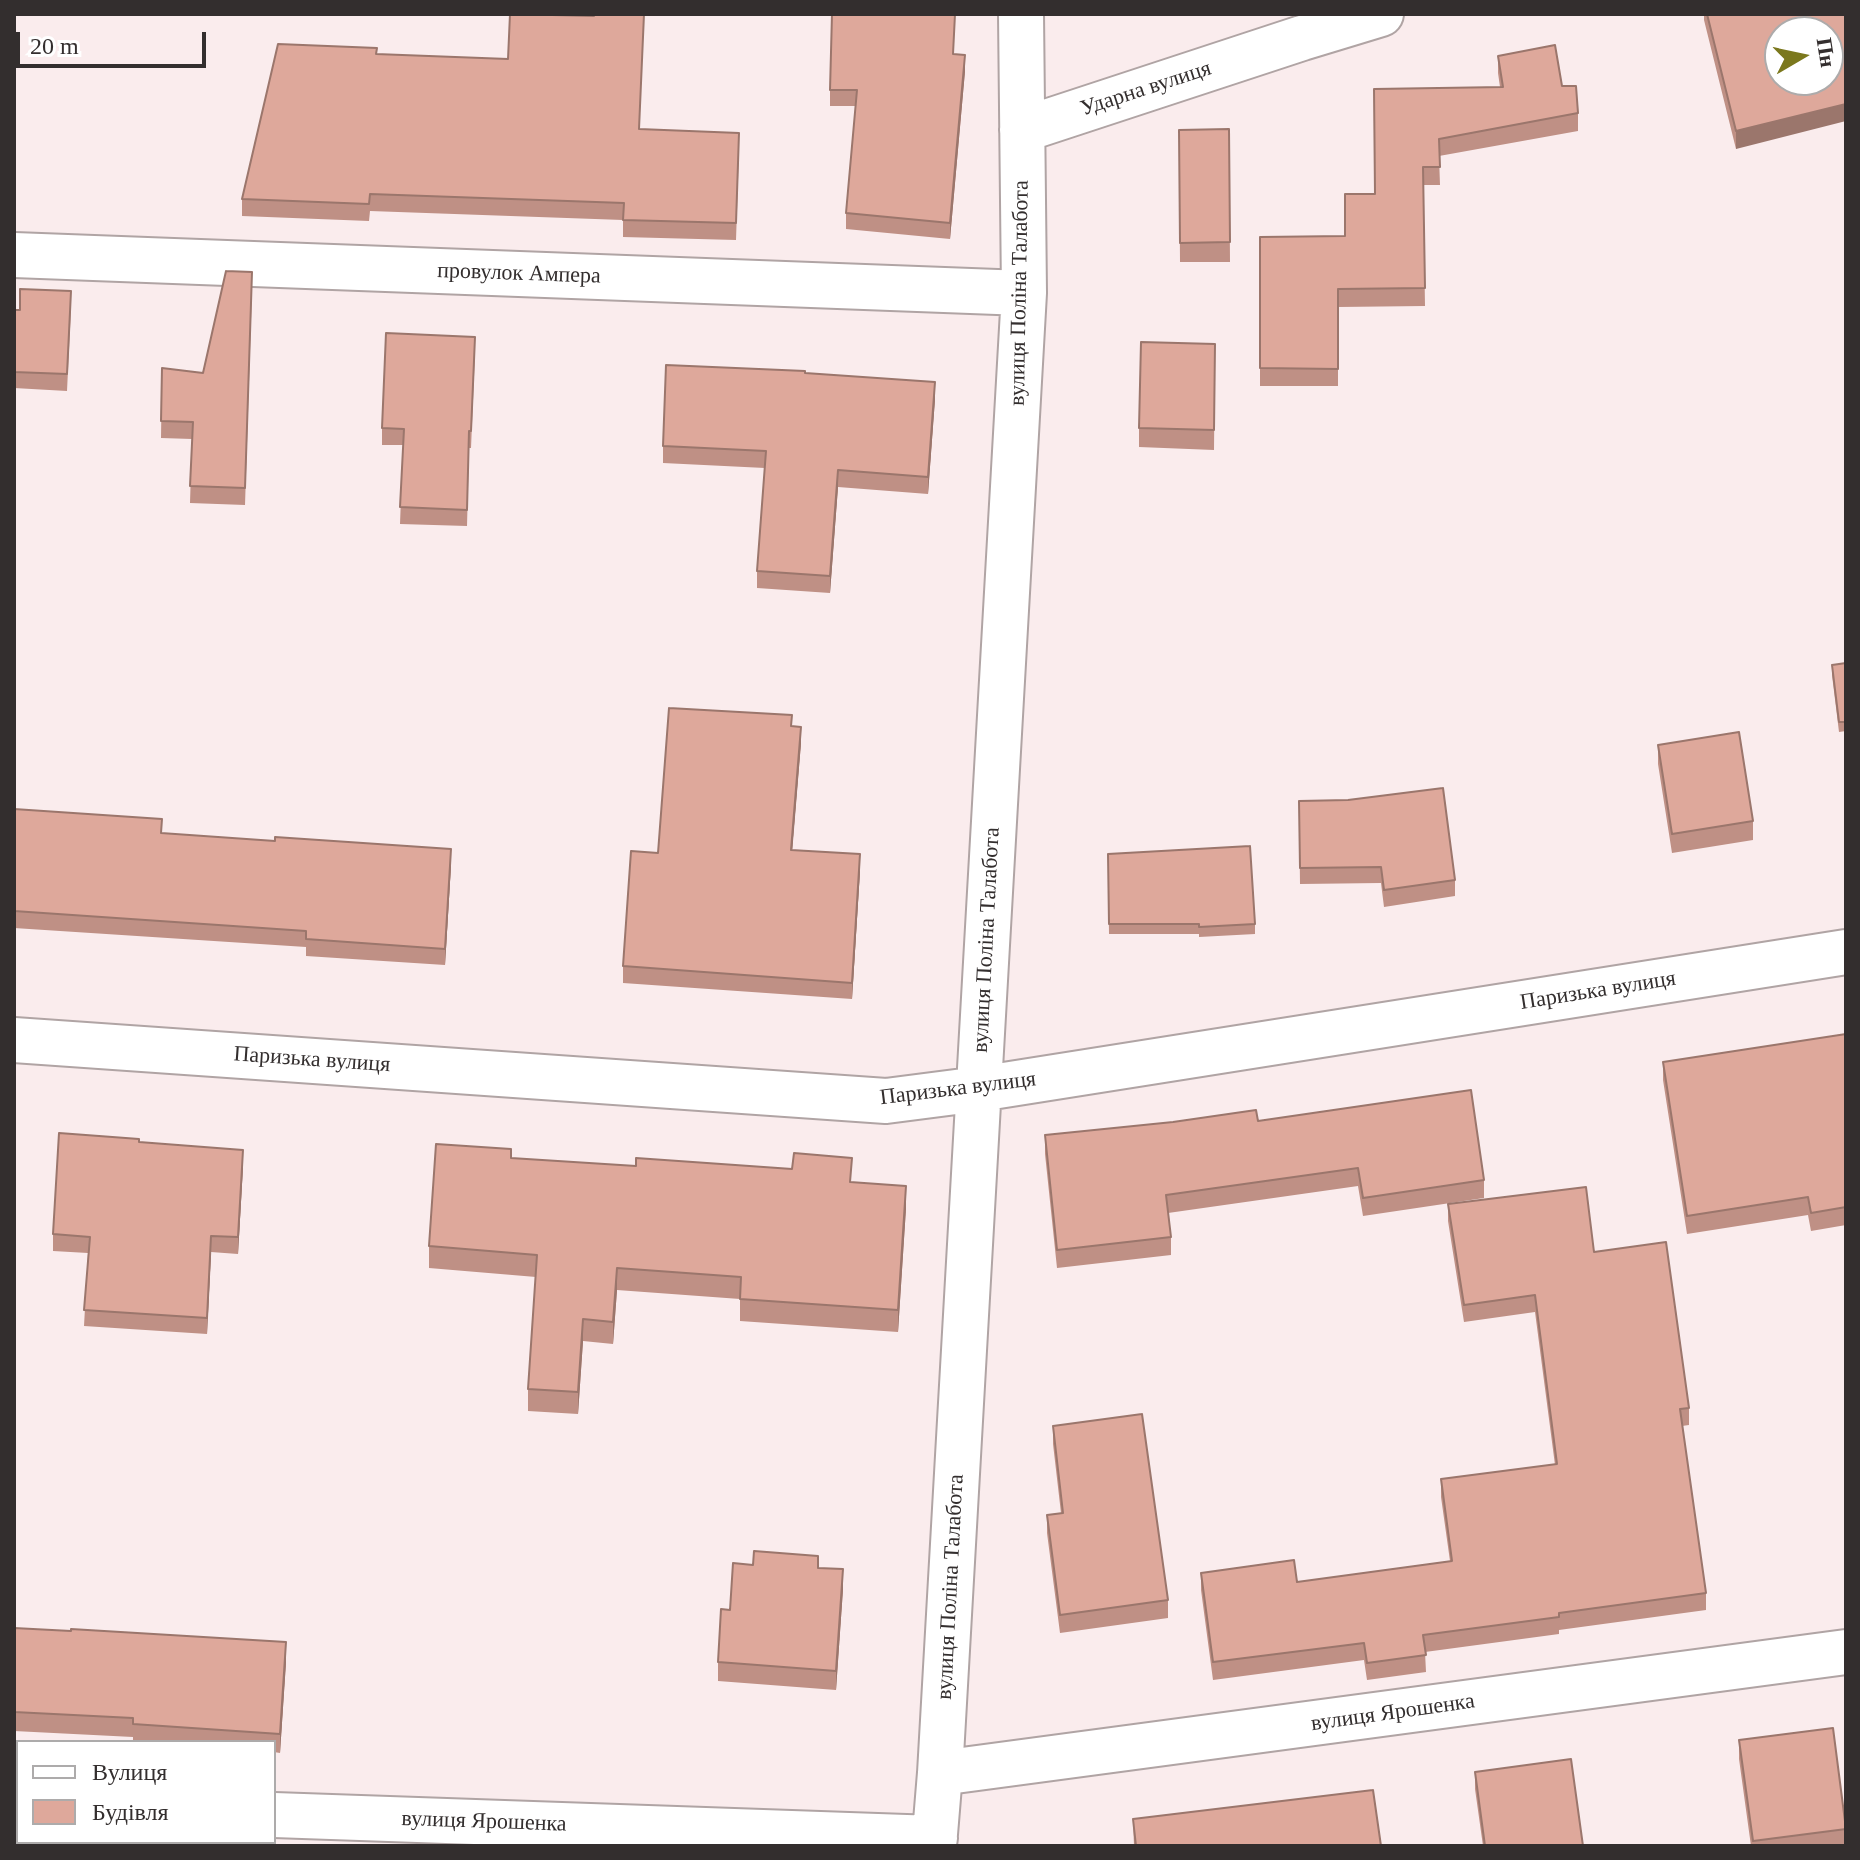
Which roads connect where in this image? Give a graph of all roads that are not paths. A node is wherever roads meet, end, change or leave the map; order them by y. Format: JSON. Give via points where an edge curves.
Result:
{"nodes":[{"id":1,"x":1021,"y":14,"type":"edge"},
{"id":2,"x":1381,"y":14,"type":"edge"},
{"id":3,"x":1022,"y":130,"type":"junction"},
{"id":4,"x":14,"y":255,"type":"edge"},
{"id":5,"x":1024,"y":293,"type":"junction"},
{"id":6,"x":1846,"y":952,"type":"edge"},
{"id":7,"x":14,"y":1040,"type":"edge"},
{"id":8,"x":979,"y":1089,"type":"junction"},
{"id":9,"x":1846,"y":1652,"type":"edge"},
{"id":10,"x":940,"y":1773,"type":"junction"},
{"id":11,"x":276,"y":1815,"type":"edge"},
{"id":12,"x":935,"y":1842,"type":"edge"}],
"edges":[{"from":1,"to":3,"type":"street"},
{"from":2,"to":3,"type":"street","name":"Ударна вулиця"},
{"from":3,"to":5,"type":"street","name":"вулиця Поліна Талабота"},
{"from":4,"to":5,"type":"street","name":"провулок Ампера"},
{"from":5,"to":8,"type":"street","name":"вулиця Поліна Талабота"},
{"from":6,"to":8,"type":"street","name":"Паризька вулиця"},
{"from":7,"to":8,"type":"street","name":"Паризька вулиця","via":[[886,1101]]},
{"from":8,"to":10,"type":"street","name":"вулиця Поліна Талабота"},
{"from":9,"to":10,"type":"street","name":"вулиця Ярошенка"},
{"from":10,"to":12,"type":"street","name":"вулиця Поліна Талабота"},
{"from":11,"to":12,"type":"street","name":"вулиця Ярошенка"}]}
